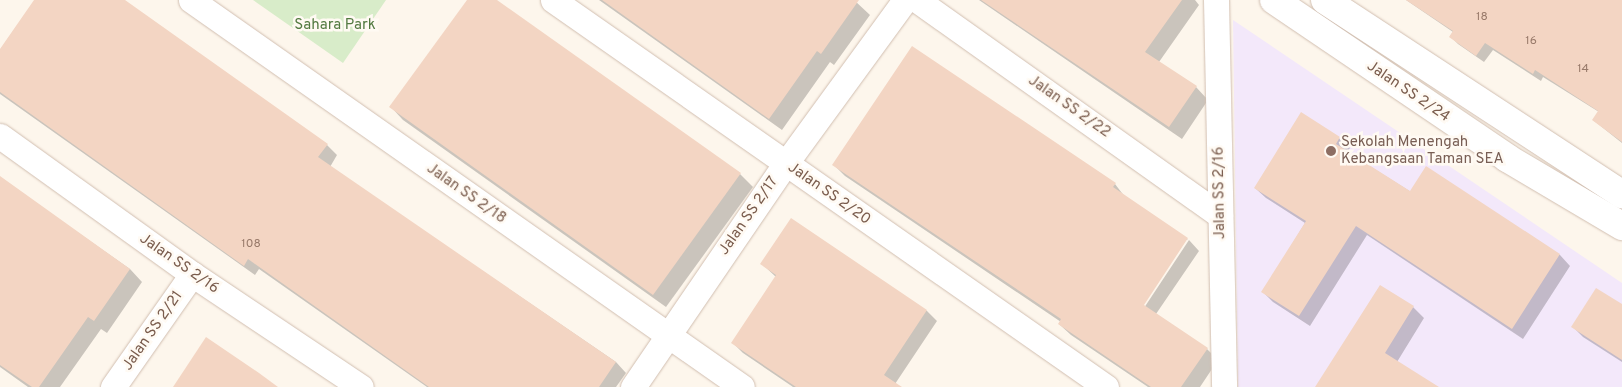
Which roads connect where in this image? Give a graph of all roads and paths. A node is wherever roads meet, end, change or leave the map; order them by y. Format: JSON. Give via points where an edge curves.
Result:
{"nodes":[{"id":1,"x":190,"y":0,"type":"edge"},
{"id":2,"x":553,"y":0,"type":"edge"},
{"id":3,"x":905,"y":0,"type":"edge"},
{"id":4,"x":917,"y":0,"type":"edge"},
{"id":5,"x":1216,"y":0,"type":"edge"},
{"id":6,"x":1274,"y":0,"type":"edge"},
{"id":7,"x":1336,"y":3,"type":"edge"},
{"id":8,"x":1360,"y":60,"type":"junction"},
{"id":9,"x":0,"y":136,"type":"edge"},
{"id":10,"x":786,"y":164,"type":"junction"},
{"id":11,"x":1622,"y":194,"type":"edge"},
{"id":12,"x":1220,"y":215,"type":"junction"},
{"id":13,"x":1622,"y":226,"type":"edge"},
{"id":14,"x":192,"y":274,"type":"junction"},
{"id":15,"x":668,"y":335,"type":"junction"},
{"id":16,"x":113,"y":387,"type":"edge"},
{"id":17,"x":361,"y":387,"type":"edge"},
{"id":18,"x":634,"y":387,"type":"edge"},
{"id":19,"x":742,"y":387,"type":"edge"},
{"id":20,"x":1106,"y":387,"type":"edge"},
{"id":21,"x":1224,"y":387,"type":"edge"}],
"edges":[{"from":1,"to":15,"type":"street","name":"Jalan SS 2/18"},
{"from":2,"to":10,"type":"street","name":"Jalan SS 2/20"},
{"from":3,"to":10,"type":"street","name":"Jalan SS 2/17"},
{"from":4,"to":12,"type":"street","name":"Jalan SS 2/22"},
{"from":5,"to":12,"type":"street","name":"Jalan SS 2/16"},
{"from":6,"to":8,"type":"main road","name":"Jalan SS 2/24"},
{"from":7,"to":8,"type":"main road","via":[[1338,27]]},
{"from":7,"to":11,"type":"main road","name":"Jalan SS 2/24"},
{"from":8,"to":13,"type":"main road","name":"Jalan SS 2/24","via":[[1507,158]]},
{"from":9,"to":14,"type":"street","name":"Jalan SS 2/16"},
{"from":10,"to":15,"type":"street","name":"Jalan SS 2/17"},
{"from":10,"to":20,"type":"street","name":"Jalan SS 2/20"},
{"from":12,"to":21,"type":"street","name":"Jalan SS 2/16"},
{"from":14,"to":16,"type":"street","name":"Jalan SS 2/21"},
{"from":14,"to":17,"type":"street","name":"Jalan SS 2/16"},
{"from":15,"to":18,"type":"street","name":"Jalan SS 2/17"},
{"from":15,"to":19,"type":"street","name":"Jalan SS 2/18"}]}
